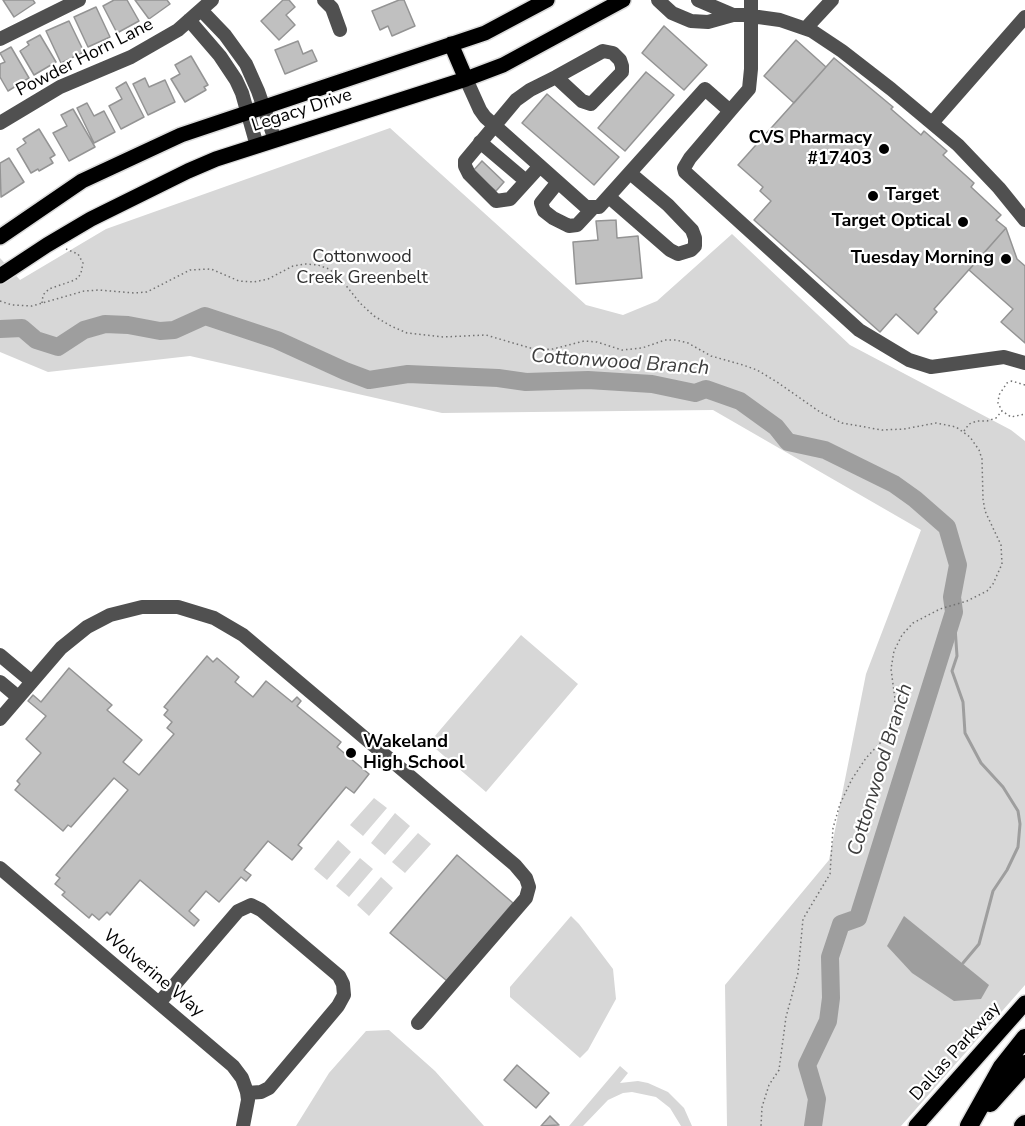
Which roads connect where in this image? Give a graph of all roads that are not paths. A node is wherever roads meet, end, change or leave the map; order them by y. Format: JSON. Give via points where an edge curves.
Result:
{"nodes":[{"id":1,"x":79,"y":0,"type":"edge"},
{"id":2,"x":324,"y":0,"type":"edge"},
{"id":3,"x":547,"y":0,"type":"edge"},
{"id":4,"x":623,"y":0,"type":"edge"},
{"id":5,"x":658,"y":0,"type":"edge"},
{"id":6,"x":698,"y":0,"type":"edge"},
{"id":7,"x":751,"y":0,"type":"edge"},
{"id":8,"x":832,"y":0,"type":"edge"},
{"id":9,"x":206,"y":5,"type":"edge"},
{"id":10,"x":733,"y":15,"type":"junction"},
{"id":11,"x":750,"y":16,"type":"junction"},
{"id":12,"x":1025,"y":17,"type":"edge"},
{"id":13,"x":189,"y":20,"type":"junction"},
{"id":14,"x":806,"y":28,"type":"junction"},
{"id":15,"x":340,"y":30,"type":"dead end"},
{"id":16,"x":0,"y":39,"type":"edge"},
{"id":17,"x":451,"y":44,"type":"junction"},
{"id":18,"x":555,"y":76,"type":"junction"},
{"id":19,"x":466,"y":79,"type":"junction"},
{"id":20,"x":264,"y":108,"type":"junction"},
{"id":21,"x":730,"y":111,"type":"junction"},
{"id":22,"x":248,"y":113,"type":"junction"},
{"id":23,"x":0,"y":123,"type":"edge"},
{"id":24,"x":932,"y":123,"type":"junction"},
{"id":25,"x":494,"y":125,"type":"junction"},
{"id":26,"x":274,"y":140,"type":"junction"},
{"id":27,"x":480,"y":142,"type":"junction"},
{"id":28,"x":257,"y":146,"type":"junction"},
{"id":29,"x":540,"y":166,"type":"junction"},
{"id":30,"x":630,"y":173,"type":"junction"},
{"id":31,"x":526,"y":181,"type":"junction"},
{"id":32,"x":558,"y":182,"type":"junction"},
{"id":33,"x":609,"y":196,"type":"junction"},
{"id":34,"x":592,"y":208,"type":"junction"},
{"id":35,"x":1025,"y":220,"type":"edge"},
{"id":36,"x":0,"y":237,"type":"edge"},
{"id":37,"x":5,"y":273,"type":"edge"},
{"id":38,"x":1025,"y":363,"type":"edge"},
{"id":39,"x":0,"y":655,"type":"edge"},
{"id":40,"x":31,"y":681,"type":"junction"},
{"id":41,"x":0,"y":682,"type":"edge"},
{"id":42,"x":18,"y":697,"type":"junction"},
{"id":43,"x":0,"y":719,"type":"edge"},
{"id":44,"x":0,"y":868,"type":"edge"},
{"id":45,"x":159,"y":1003,"type":"junction"},
{"id":46,"x":1025,"y":1003,"type":"edge"},
{"id":47,"x":418,"y":1023,"type":"dead end"},
{"id":48,"x":1025,"y":1038,"type":"edge"},
{"id":49,"x":1025,"y":1064,"type":"edge"},
{"id":50,"x":247,"y":1093,"type":"junction"},
{"id":51,"x":243,"y":1126,"type":"edge"},
{"id":52,"x":916,"y":1126,"type":"edge"},
{"id":53,"x":969,"y":1126,"type":"edge"}],
"edges":[{"from":1,"to":16,"type":"street"},
{"from":2,"to":15,"type":"street","via":[[332,8]]},
{"from":3,"to":17,"type":"main road","name":"Legacy Drive","via":[[485,33]]},
{"from":4,"to":19,"type":"main road","name":"Legacy Drive","via":[[503,65]]},
{"from":5,"to":10,"type":"street","via":[[672,13],[691,21],[708,22]]},
{"from":6,"to":10,"type":"street"},
{"from":7,"to":11,"type":"street"},
{"from":8,"to":14,"type":"street"},
{"from":9,"to":13,"type":"street","name":"Powder Horn Lane"},
{"from":9,"to":20,"type":"street","via":[[246,64]]},
{"from":10,"to":11,"type":"street"},
{"from":11,"to":14,"type":"street"},
{"from":11,"to":21,"type":"street","via":[[751,80],[749,89]]},
{"from":12,"to":24,"type":"street"},
{"from":13,"to":22,"type":"street","via":[[228,66]]},
{"from":13,"to":23,"type":"street","name":"Powder Horn Lane","via":[[131,57],[60,87]]},
{"from":14,"to":24,"type":"street","via":[[842,51]]},
{"from":17,"to":19,"type":"main road"},
{"from":17,"to":20,"type":"main road","name":"Legacy Drive"},
{"from":18,"to":18,"type":"street","via":[[603,51],[621,60],[621,72],[591,104],[582,101]]},
{"from":18,"to":25,"type":"street","via":[[520,97]]},
{"from":19,"to":25,"type":"street","via":[[480,110]]},
{"from":19,"to":26,"type":"main road","name":"Legacy Drive"},
{"from":20,"to":22,"type":"main road","name":"Legacy Drive"},
{"from":20,"to":26,"type":"street"},
{"from":21,"to":30,"type":"street","via":[[705,89]]},
{"from":21,"to":38,"type":"street","via":[[690,158],[685,172],[859,330],[909,360],[931,367],[1004,357]]},
{"from":22,"to":28,"type":"street"},
{"from":22,"to":36,"type":"main road","name":"Legacy Drive","via":[[181,135],[82,181]]},
{"from":24,"to":35,"type":"street","via":[[976,164]]},
{"from":25,"to":27,"type":"street"},
{"from":25,"to":29,"type":"street"},
{"from":26,"to":28,"type":"main road","name":"Legacy Drive"},
{"from":27,"to":31,"type":"street"},
{"from":27,"to":31,"type":"street","via":[[468,155],[465,166],[496,201],[510,199]]},
{"from":28,"to":37,"type":"main road","name":"Legacy Drive","via":[[197,167],[126,200]]},
{"from":29,"to":31,"type":"street"},
{"from":29,"to":32,"type":"street"},
{"from":30,"to":33,"type":"street"},
{"from":30,"to":33,"type":"street","via":[[692,230],[695,238],[691,250],[678,254],[670,250]]},
{"from":32,"to":34,"type":"street"},
{"from":32,"to":34,"type":"street","via":[[541,204],[553,218],[569,226],[577,225]]},
{"from":33,"to":34,"type":"street","via":[[599,207]]},
{"from":39,"to":40,"type":"street"},
{"from":40,"to":42,"type":"street"},
{"from":40,"to":47,"type":"street","via":[[72,637],[110,615],[160,606],[205,614],[243,635],[515,865],[528,882],[526,898]]},
{"from":41,"to":42,"type":"street"},
{"from":42,"to":43,"type":"street"},
{"from":44,"to":45,"type":"street","name":"Wolverine Way"},
{"from":45,"to":50,"type":"street","name":"Wolverine Way","via":[[233,1066]]},
{"from":45,"to":50,"type":"street","via":[[238,911],[251,905],[339,976],[343,1000],[269,1088]]},
{"from":46,"to":52,"type":"main road","name":"Dallas Parkway"},
{"from":48,"to":53,"type":"highway","via":[[1002,1067]]},
{"from":49,"to":53,"type":"highway"},
{"from":50,"to":51,"type":"street"}]}
